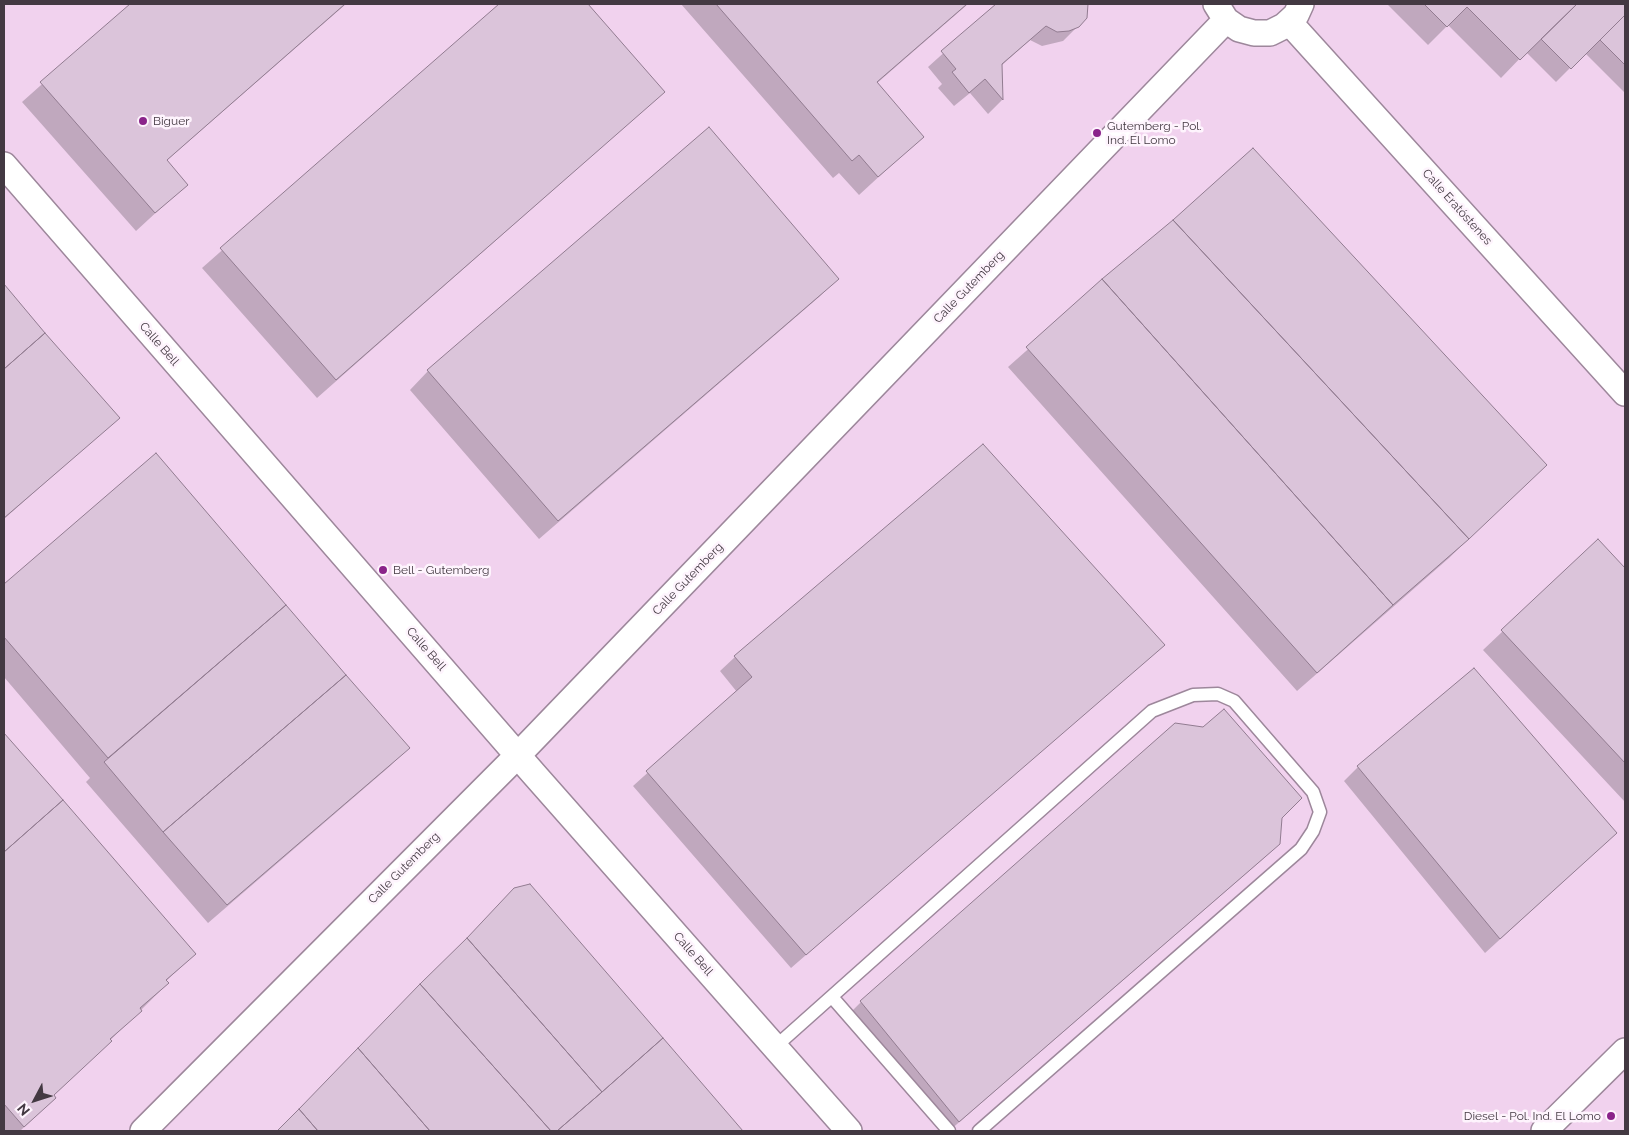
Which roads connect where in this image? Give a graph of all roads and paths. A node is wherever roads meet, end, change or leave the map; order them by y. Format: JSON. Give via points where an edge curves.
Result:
{"nodes":[{"id":1,"x":1221,"y":12,"type":"edge"},
{"id":2,"x":1295,"y":13,"type":"edge"},
{"id":3,"x":4,"y":165,"type":"edge"},
{"id":4,"x":1625,"y":393,"type":"edge"},
{"id":5,"x":518,"y":755,"type":"junction"},
{"id":6,"x":832,"y":997,"type":"junction"},
{"id":7,"x":776,"y":1047,"type":"junction"},
{"id":8,"x":1625,"y":1051,"type":"edge"},
{"id":9,"x":143,"y":1131,"type":"edge"},
{"id":10,"x":850,"y":1131,"type":"edge"},
{"id":11,"x":948,"y":1131,"type":"edge"},
{"id":12,"x":980,"y":1131,"type":"edge"},
{"id":13,"x":1544,"y":1131,"type":"edge"}],
"edges":[{"from":1,"to":2,"type":"street","via":[[1239,29],[1254,33],[1270,33]]},
{"from":1,"to":5,"type":"street","name":"Calle Gutemberg"},
{"from":2,"to":4,"type":"street","name":"Calle Eratóstenes"},
{"from":3,"to":5,"type":"street","name":"Calle Bell"},
{"from":5,"to":7,"type":"street","name":"Calle Bell"},
{"from":5,"to":9,"type":"street","name":"Calle Gutemberg"},
{"from":6,"to":7,"type":"lane"},
{"from":6,"to":11,"type":"lane"},
{"from":6,"to":12,"type":"lane","via":[[1152,711],[1193,695],[1218,694],[1234,701],[1313,792],[1320,812],[1313,831],[1300,849]]},
{"from":7,"to":10,"type":"street","name":"Calle Bell"},
{"from":8,"to":13,"type":"street"}]}
